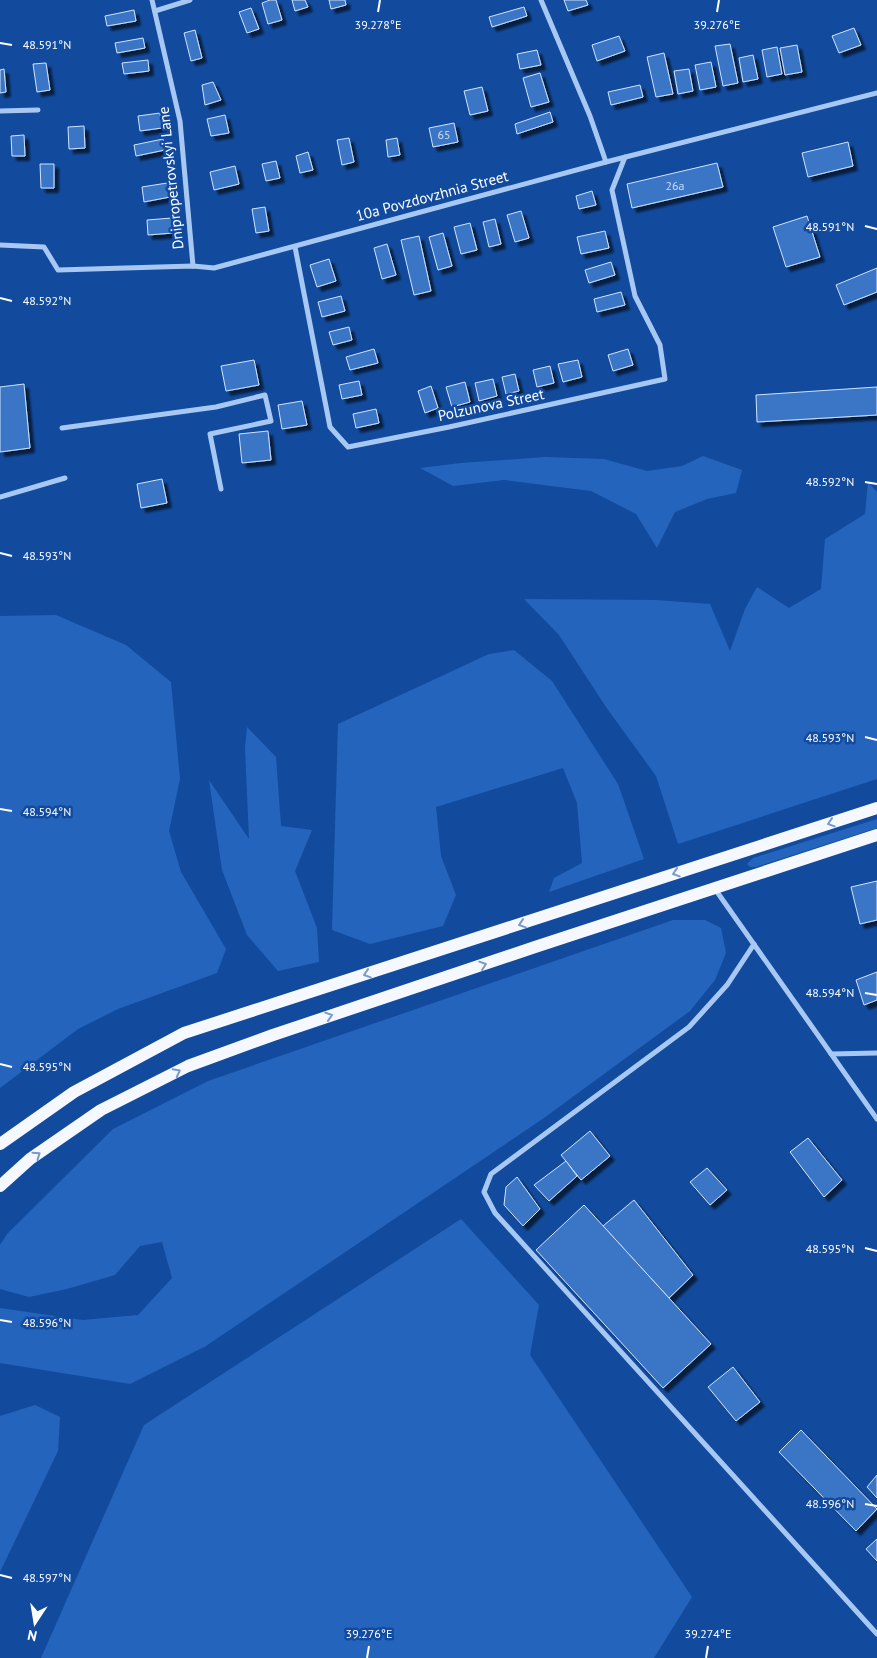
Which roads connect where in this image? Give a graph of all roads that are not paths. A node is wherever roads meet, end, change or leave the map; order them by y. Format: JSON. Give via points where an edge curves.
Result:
{"nodes":[{"id":1,"x":152,"y":0,"type":"edge"},
{"id":2,"x":190,"y":0,"type":"edge"},
{"id":3,"x":541,"y":0,"type":"edge"},
{"id":4,"x":156,"y":11,"type":"junction"},
{"id":5,"x":877,"y":93,"type":"edge"},
{"id":6,"x":38,"y":110,"type":"dead end"},
{"id":7,"x":0,"y":111,"type":"edge"},
{"id":8,"x":626,"y":157,"type":"junction"},
{"id":9,"x":606,"y":162,"type":"junction"},
{"id":10,"x":0,"y":246,"type":"edge"},
{"id":11,"x":295,"y":247,"type":"junction"},
{"id":12,"x":193,"y":266,"type":"junction"},
{"id":13,"x":62,"y":428,"type":"dead end"},
{"id":14,"x":65,"y":478,"type":"dead end"},
{"id":15,"x":221,"y":490,"type":"dead end"},
{"id":16,"x":0,"y":497,"type":"edge"},
{"id":17,"x":877,"y":808,"type":"edge"},
{"id":18,"x":877,"y":836,"type":"edge"},
{"id":19,"x":715,"y":889,"type":"junction"},
{"id":20,"x":754,"y":944,"type":"junction"},
{"id":21,"x":877,"y":1053,"type":"edge"},
{"id":22,"x":831,"y":1054,"type":"junction"},
{"id":23,"x":877,"y":1119,"type":"edge"},
{"id":24,"x":0,"y":1144,"type":"edge"},
{"id":25,"x":0,"y":1186,"type":"edge"},
{"id":26,"x":877,"y":1634,"type":"edge"}],
"edges":[{"from":1,"to":4,"type":"street","name":"Dnipropetrovskyi Lane"},
{"from":2,"to":4,"type":"street"},
{"from":3,"to":9,"type":"street"},
{"from":4,"to":12,"type":"street","name":"Dnipropetrovskyi Lane","via":[[180,121]]},
{"from":5,"to":8,"type":"street","name":"10a Povzdovzhnia Street"},
{"from":6,"to":7,"type":"street"},
{"from":8,"to":9,"type":"street","name":"10a Povzdovzhnia Street"},
{"from":8,"to":11,"type":"street","name":"Polzunova Street","via":[[612,190],[635,296],[660,345],[665,379],[348,447],[330,427]]},
{"from":9,"to":11,"type":"street","name":"10a Povzdovzhnia Street"},
{"from":10,"to":12,"type":"street","name":"10a Povzdovzhnia Street","via":[[44,247],[58,270]]},
{"from":11,"to":12,"type":"street","name":"10a Povzdovzhnia Street","via":[[214,268]]},
{"from":13,"to":15,"type":"street","via":[[216,407],[265,395],[271,421],[210,434]]},
{"from":14,"to":16,"type":"street"},
{"from":17,"to":24,"type":"main road","one_way":true,"via":[[184,1033],[74,1092]]},
{"from":18,"to":19,"type":"main road"},
{"from":19,"to":20,"type":"street"},
{"from":25,"to":19,"type":"main road","one_way":true,"via":[[30,1159],[102,1110],[188,1066]]},
{"from":20,"to":22,"type":"street"},
{"from":20,"to":26,"type":"street","via":[[726,984],[689,1027],[491,1174],[484,1192],[494,1213]]},
{"from":21,"to":22,"type":"street"},
{"from":22,"to":23,"type":"street"}]}
